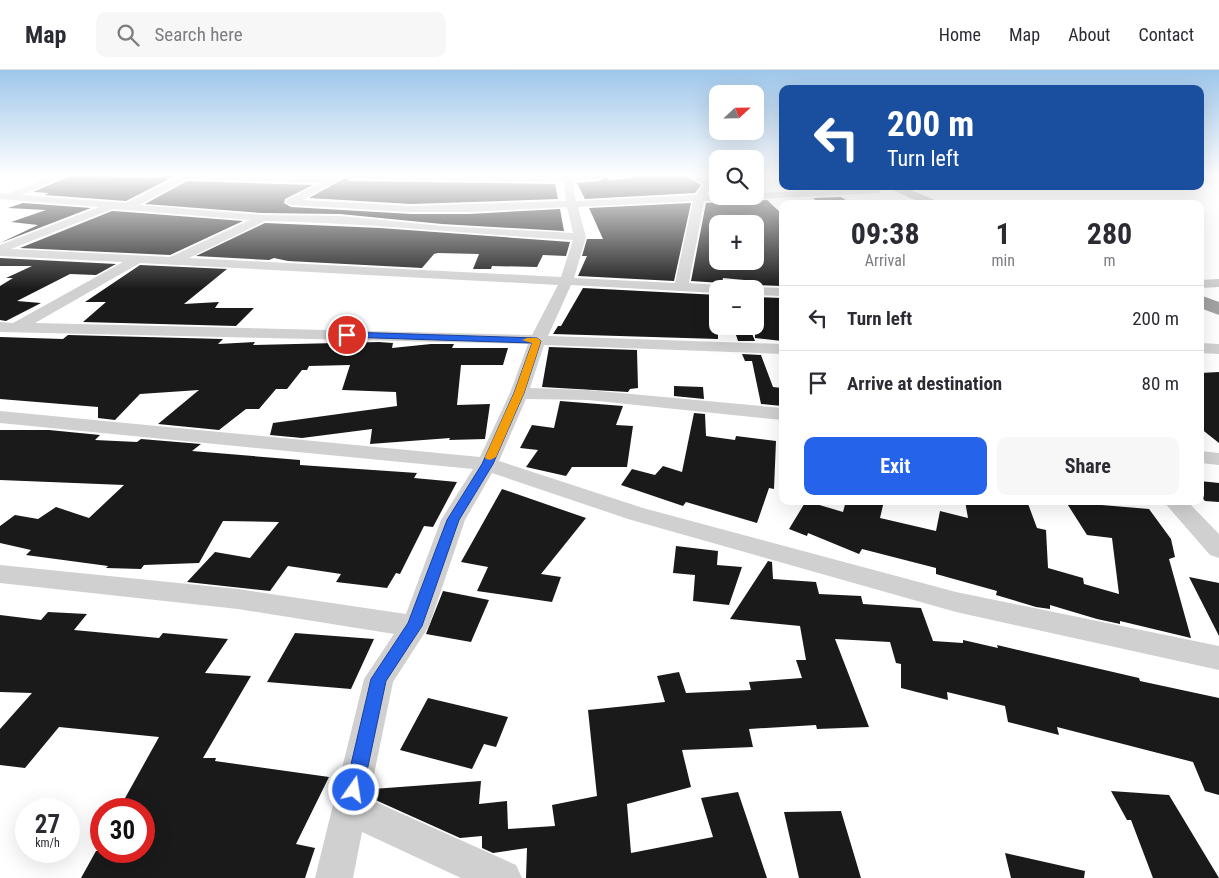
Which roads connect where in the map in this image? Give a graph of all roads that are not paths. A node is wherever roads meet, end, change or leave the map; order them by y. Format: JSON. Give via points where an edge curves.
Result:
{"nodes":[{"id":1,"x":93,"y":214,"type":"edge"},
{"id":2,"x":203,"y":214,"type":"edge"},
{"id":3,"x":270,"y":214,"type":"edge"},
{"id":4,"x":574,"y":214,"type":"edge"},
{"id":5,"x":697,"y":214,"type":"edge"},
{"id":6,"x":262,"y":218,"type":"junction"},
{"id":7,"x":580,"y":237,"type":"junction"},
{"id":8,"x":0,"y":251,"type":"edge"},
{"id":9,"x":136,"y":260,"type":"junction"},
{"id":10,"x":172,"y":261,"type":"junction"},
{"id":11,"x":566,"y":282,"type":"junction"},
{"id":12,"x":1204,"y":284,"type":"edge"},
{"id":13,"x":1219,"y":284,"type":"edge"},
{"id":14,"x":681,"y":287,"type":"junction"},
{"id":15,"x":709,"y":289,"type":"edge"},
{"id":16,"x":764,"y":291,"type":"edge"},
{"id":17,"x":779,"y":292,"type":"edge"},
{"id":18,"x":1204,"y":303,"type":"edge"},
{"id":19,"x":1219,"y":309,"type":"edge"},
{"id":20,"x":1204,"y":317,"type":"edge"},
{"id":21,"x":1219,"y":323,"type":"edge"},
{"id":22,"x":8,"y":327,"type":"edge"},
{"id":23,"x":0,"y":337,"type":"edge"},
{"id":24,"x":537,"y":341,"type":"junction"},
{"id":25,"x":1204,"y":348,"type":"edge"},
{"id":26,"x":779,"y":349,"type":"edge"},
{"id":27,"x":1219,"y":349,"type":"edge"},
{"id":28,"x":519,"y":393,"type":"junction"},
{"id":29,"x":779,"y":414,"type":"edge"},
{"id":30,"x":0,"y":417,"type":"edge"},
{"id":31,"x":1204,"y":458,"type":"edge"},
{"id":32,"x":1219,"y":459,"type":"edge"},
{"id":33,"x":487,"y":464,"type":"junction"},
{"id":34,"x":1178,"y":505,"type":"edge"},
{"id":35,"x":1219,"y":548,"type":"edge"},
{"id":36,"x":0,"y":574,"type":"edge"},
{"id":37,"x":415,"y":626,"type":"junction"},
{"id":38,"x":1219,"y":658,"type":"edge"},
{"id":39,"x":350,"y":808,"type":"junction"},
{"id":40,"x":334,"y":878,"type":"edge"},
{"id":41,"x":503,"y":878,"type":"edge"}],
"edges":[{"from":1,"to":8,"type":"street"},
{"from":2,"to":6,"type":"street"},
{"from":3,"to":6,"type":"street"},
{"from":4,"to":7,"type":"street"},
{"from":5,"to":14,"type":"street"},
{"from":6,"to":7,"type":"street","via":[[340,219],[452,230]]},
{"from":6,"to":10,"type":"street"},
{"from":7,"to":11,"type":"street"},
{"from":8,"to":9,"type":"street"},
{"from":9,"to":10,"type":"street"},
{"from":9,"to":22,"type":"street"},
{"from":10,"to":11,"type":"street"},
{"from":11,"to":14,"type":"street"},
{"from":11,"to":24,"type":"street"},
{"from":12,"to":13,"type":"street"},
{"from":14,"to":15,"type":"street"},
{"from":16,"to":17,"type":"street"},
{"from":18,"to":19,"type":"highway"},
{"from":20,"to":21,"type":"highway"},
{"from":22,"to":23,"type":"street"},
{"from":22,"to":24,"type":"street"},
{"from":24,"to":26,"type":"street"},
{"from":24,"to":28,"type":"street"},
{"from":25,"to":27,"type":"street"},
{"from":28,"to":29,"type":"street","via":[[588,395]]},
{"from":28,"to":33,"type":"street"},
{"from":30,"to":33,"type":"street"},
{"from":31,"to":32,"type":"street"},
{"from":33,"to":37,"type":"street","via":[[453,520]]},
{"from":33,"to":38,"type":"street","via":[[636,514],[956,602]]},
{"from":34,"to":35,"type":"street"},
{"from":36,"to":37,"type":"street","via":[[238,599]]},
{"from":37,"to":39,"type":"street","via":[[379,679]]},
{"from":39,"to":40,"type":"street"},
{"from":39,"to":41,"type":"street"}]}
